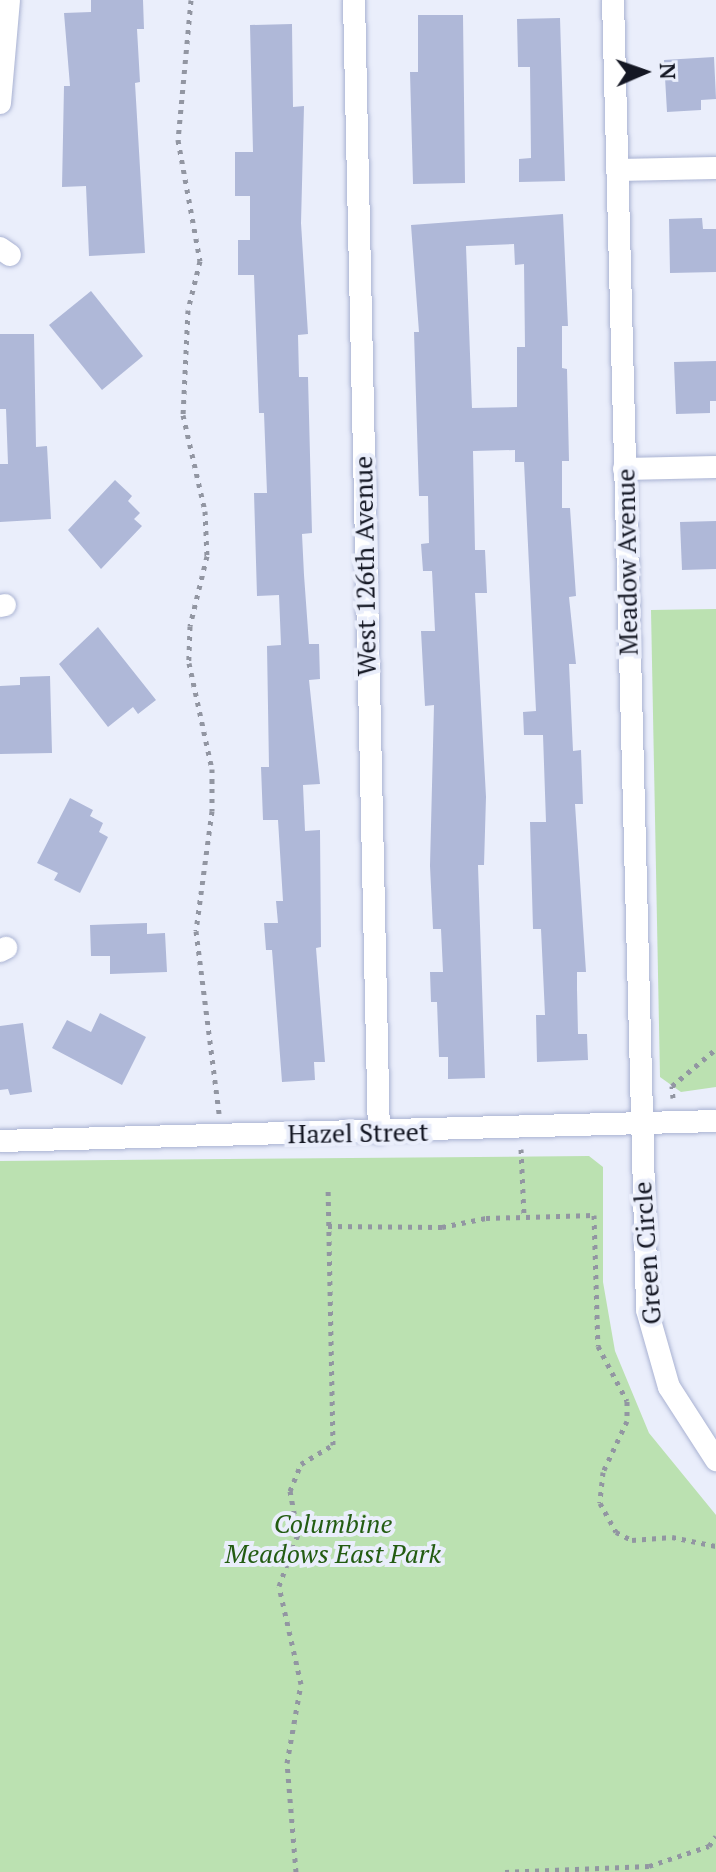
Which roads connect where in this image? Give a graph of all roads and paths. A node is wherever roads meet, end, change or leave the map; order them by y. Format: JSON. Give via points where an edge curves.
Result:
{"nodes":[{"id":1,"x":9,"y":0,"type":"edge"},
{"id":2,"x":191,"y":0,"type":"edge"},
{"id":3,"x":354,"y":0,"type":"edge"},
{"id":4,"x":613,"y":0,"type":"edge"},
{"id":5,"x":0,"y":103,"type":"edge"},
{"id":6,"x":716,"y":168,"type":"edge"},
{"id":7,"x":617,"y":170,"type":"junction"},
{"id":8,"x":716,"y":467,"type":"edge"},
{"id":9,"x":624,"y":469,"type":"junction"},
{"id":10,"x":716,"y":1049,"type":"edge"},
{"id":11,"x":716,"y":1121,"type":"edge"},
{"id":12,"x":674,"y":1123,"type":"junction"},
{"id":13,"x":640,"y":1125,"type":"junction"},
{"id":14,"x":520,"y":1129,"type":"junction"},
{"id":15,"x":379,"y":1133,"type":"junction"},
{"id":16,"x":219,"y":1135,"type":"junction"},
{"id":17,"x":0,"y":1141,"type":"edge"},
{"id":18,"x":328,"y":1188,"type":"dead end"},
{"id":19,"x":524,"y":1216,"type":"junction"},
{"id":20,"x":328,"y":1226,"type":"junction"},
{"id":21,"x":716,"y":1460,"type":"edge"},
{"id":22,"x":716,"y":1546,"type":"edge"},
{"id":23,"x":716,"y":1836,"type":"edge"},
{"id":24,"x":609,"y":1869,"type":"edge"},
{"id":25,"x":296,"y":1872,"type":"edge"},
{"id":26,"x":505,"y":1872,"type":"edge"}],
"edges":[{"from":1,"to":5,"type":"street"},
{"from":2,"to":16,"type":"path","via":[[178,140],[200,261],[188,310],[183,415],[205,511],[207,556],[190,626],[189,663],[212,769],[212,811],[196,931],[199,987],[219,1085]]},
{"from":3,"to":15,"type":"street","name":"West 126th Avenue"},
{"from":4,"to":7,"type":"street","name":"Meadow Avenue"},
{"from":6,"to":7,"type":"street"},
{"from":7,"to":9,"type":"street","name":"Meadow Avenue"},
{"from":8,"to":9,"type":"street"},
{"from":9,"to":13,"type":"street","name":"Meadow Avenue"},
{"from":10,"to":12,"type":"path","via":[[672,1086]]},
{"from":11,"to":12,"type":"street","name":"Hazel Street"},
{"from":12,"to":13,"type":"street","name":"Hazel Street"},
{"from":13,"to":14,"type":"street","name":"Hazel Street"},
{"from":13,"to":21,"type":"street","name":"Green Circle","via":[[647,1310],[656,1349],[682,1412]]},
{"from":14,"to":15,"type":"street","name":"Hazel Street"},
{"from":14,"to":19,"type":"path"},
{"from":15,"to":16,"type":"street","name":"Hazel Street"},
{"from":16,"to":17,"type":"street","name":"Hazel Street"},
{"from":18,"to":20,"type":"path"},
{"from":19,"to":20,"type":"path","via":[[442,1227]]},
{"from":19,"to":22,"type":"path","via":[[594,1215],[598,1346],[627,1401],[627,1421],[603,1472],[600,1503],[616,1532],[632,1540],[672,1537]]},
{"from":20,"to":25,"type":"path","via":[[333,1445],[301,1464],[290,1491],[298,1534],[279,1586],[301,1684],[287,1763]]},
{"from":23,"to":24,"type":"path","via":[[709,1846],[649,1866]]},
{"from":24,"to":26,"type":"path"}]}
